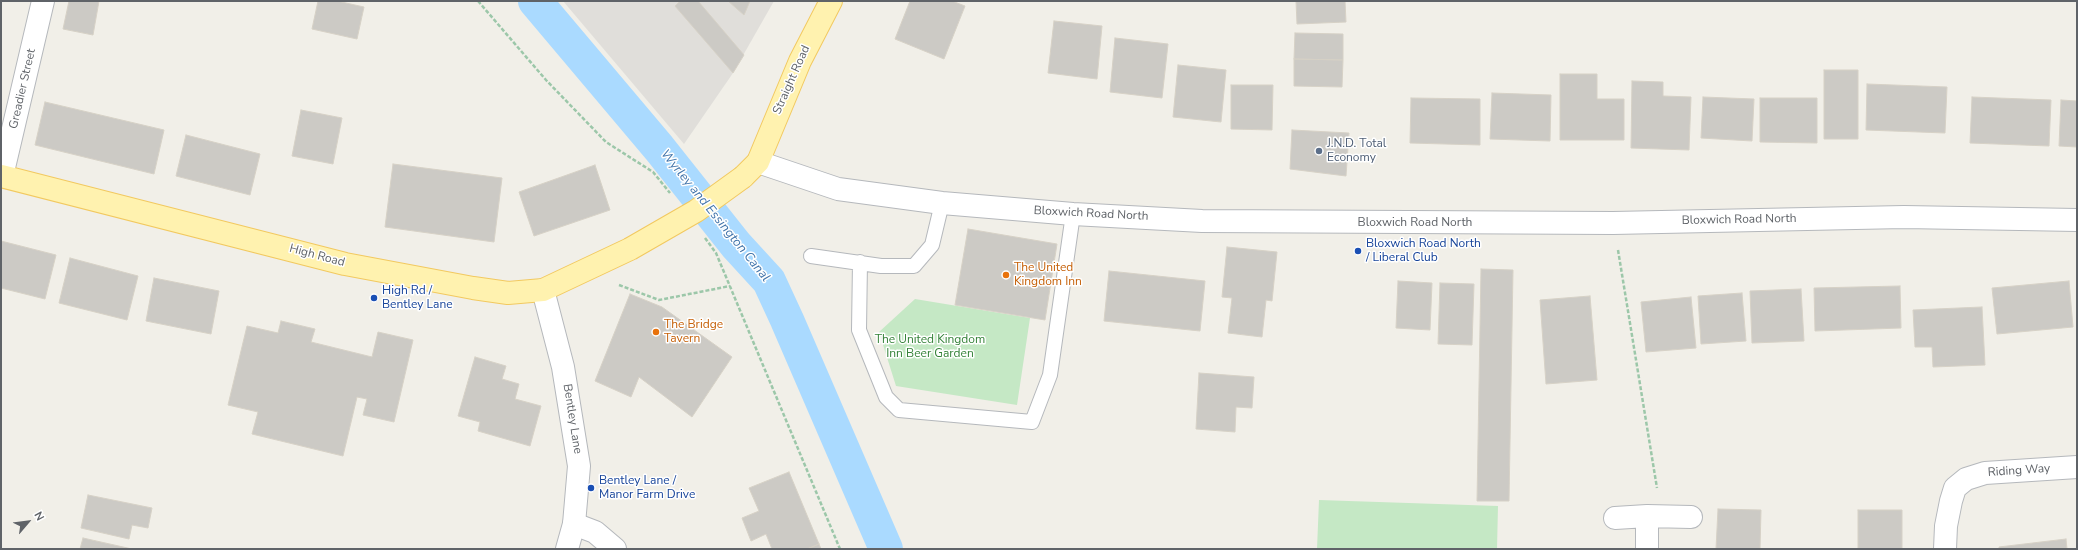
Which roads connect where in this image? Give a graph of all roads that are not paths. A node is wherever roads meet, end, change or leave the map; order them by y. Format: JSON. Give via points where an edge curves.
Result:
{"nodes":[{"id":1,"x":43,"y":1,"type":"edge"},
{"id":2,"x":831,"y":1,"type":"edge"},
{"id":3,"x":758,"y":162,"type":"junction"},
{"id":4,"x":2,"y":176,"type":"edge"},
{"id":5,"x":942,"y":203,"type":"junction"},
{"id":6,"x":1073,"y":214,"type":"junction"},
{"id":7,"x":2077,"y":220,"type":"edge"},
{"id":8,"x":811,"y":256,"type":"dead end"},
{"id":9,"x":860,"y":262,"type":"junction"},
{"id":10,"x":543,"y":290,"type":"junction"},
{"id":11,"x":2077,"y":467,"type":"edge"},
{"id":12,"x":1654,"y":516,"type":"junction"},
{"id":13,"x":1691,"y":517,"type":"dead end"},
{"id":14,"x":1615,"y":518,"type":"dead end"},
{"id":15,"x":574,"y":524,"type":"junction"},
{"id":16,"x":567,"y":549,"type":"edge"},
{"id":17,"x":615,"y":549,"type":"edge"},
{"id":18,"x":1647,"y":549,"type":"edge"},
{"id":19,"x":1945,"y":549,"type":"edge"}],
"edges":[{"from":1,"to":4,"type":"street","name":"Greadier Street"},
{"from":2,"to":3,"type":"main road","name":"Straight Road","via":[[800,61]]},
{"from":3,"to":5,"type":"street","name":"Bloxwich Road North","via":[[838,188]]},
{"from":3,"to":10,"type":"main road","name":"High Road","bridge":true,"via":[[696,211],[630,249]]},
{"from":4,"to":10,"type":"main road","name":"High Road","via":[[345,264],[508,293]]},
{"from":5,"to":6,"type":"street","name":"Bloxwich Road North"},
{"from":5,"to":9,"type":"lane","via":[[932,245],[914,266],[881,266]]},
{"from":6,"to":7,"type":"street","name":"Bloxwich Road North","via":[[1296,223],[1613,223],[1904,217]]},
{"from":6,"to":9,"type":"lane","via":[[1050,375],[1032,422],[899,410],[886,397],[859,330]]},
{"from":8,"to":9,"type":"lane"},
{"from":10,"to":15,"type":"street","name":"Bentley Lane","via":[[563,367],[579,466]]},
{"from":11,"to":19,"type":"street","name":"Riding Way","via":[[1985,473],[1966,480],[1956,488],[1951,501]]},
{"from":12,"to":13,"type":"street"},
{"from":12,"to":14,"type":"street"},
{"from":12,"to":18,"type":"street"},
{"from":15,"to":16,"type":"street","name":"Bentley Lane"},
{"from":15,"to":17,"type":"street","via":[[595,532]]}]}
